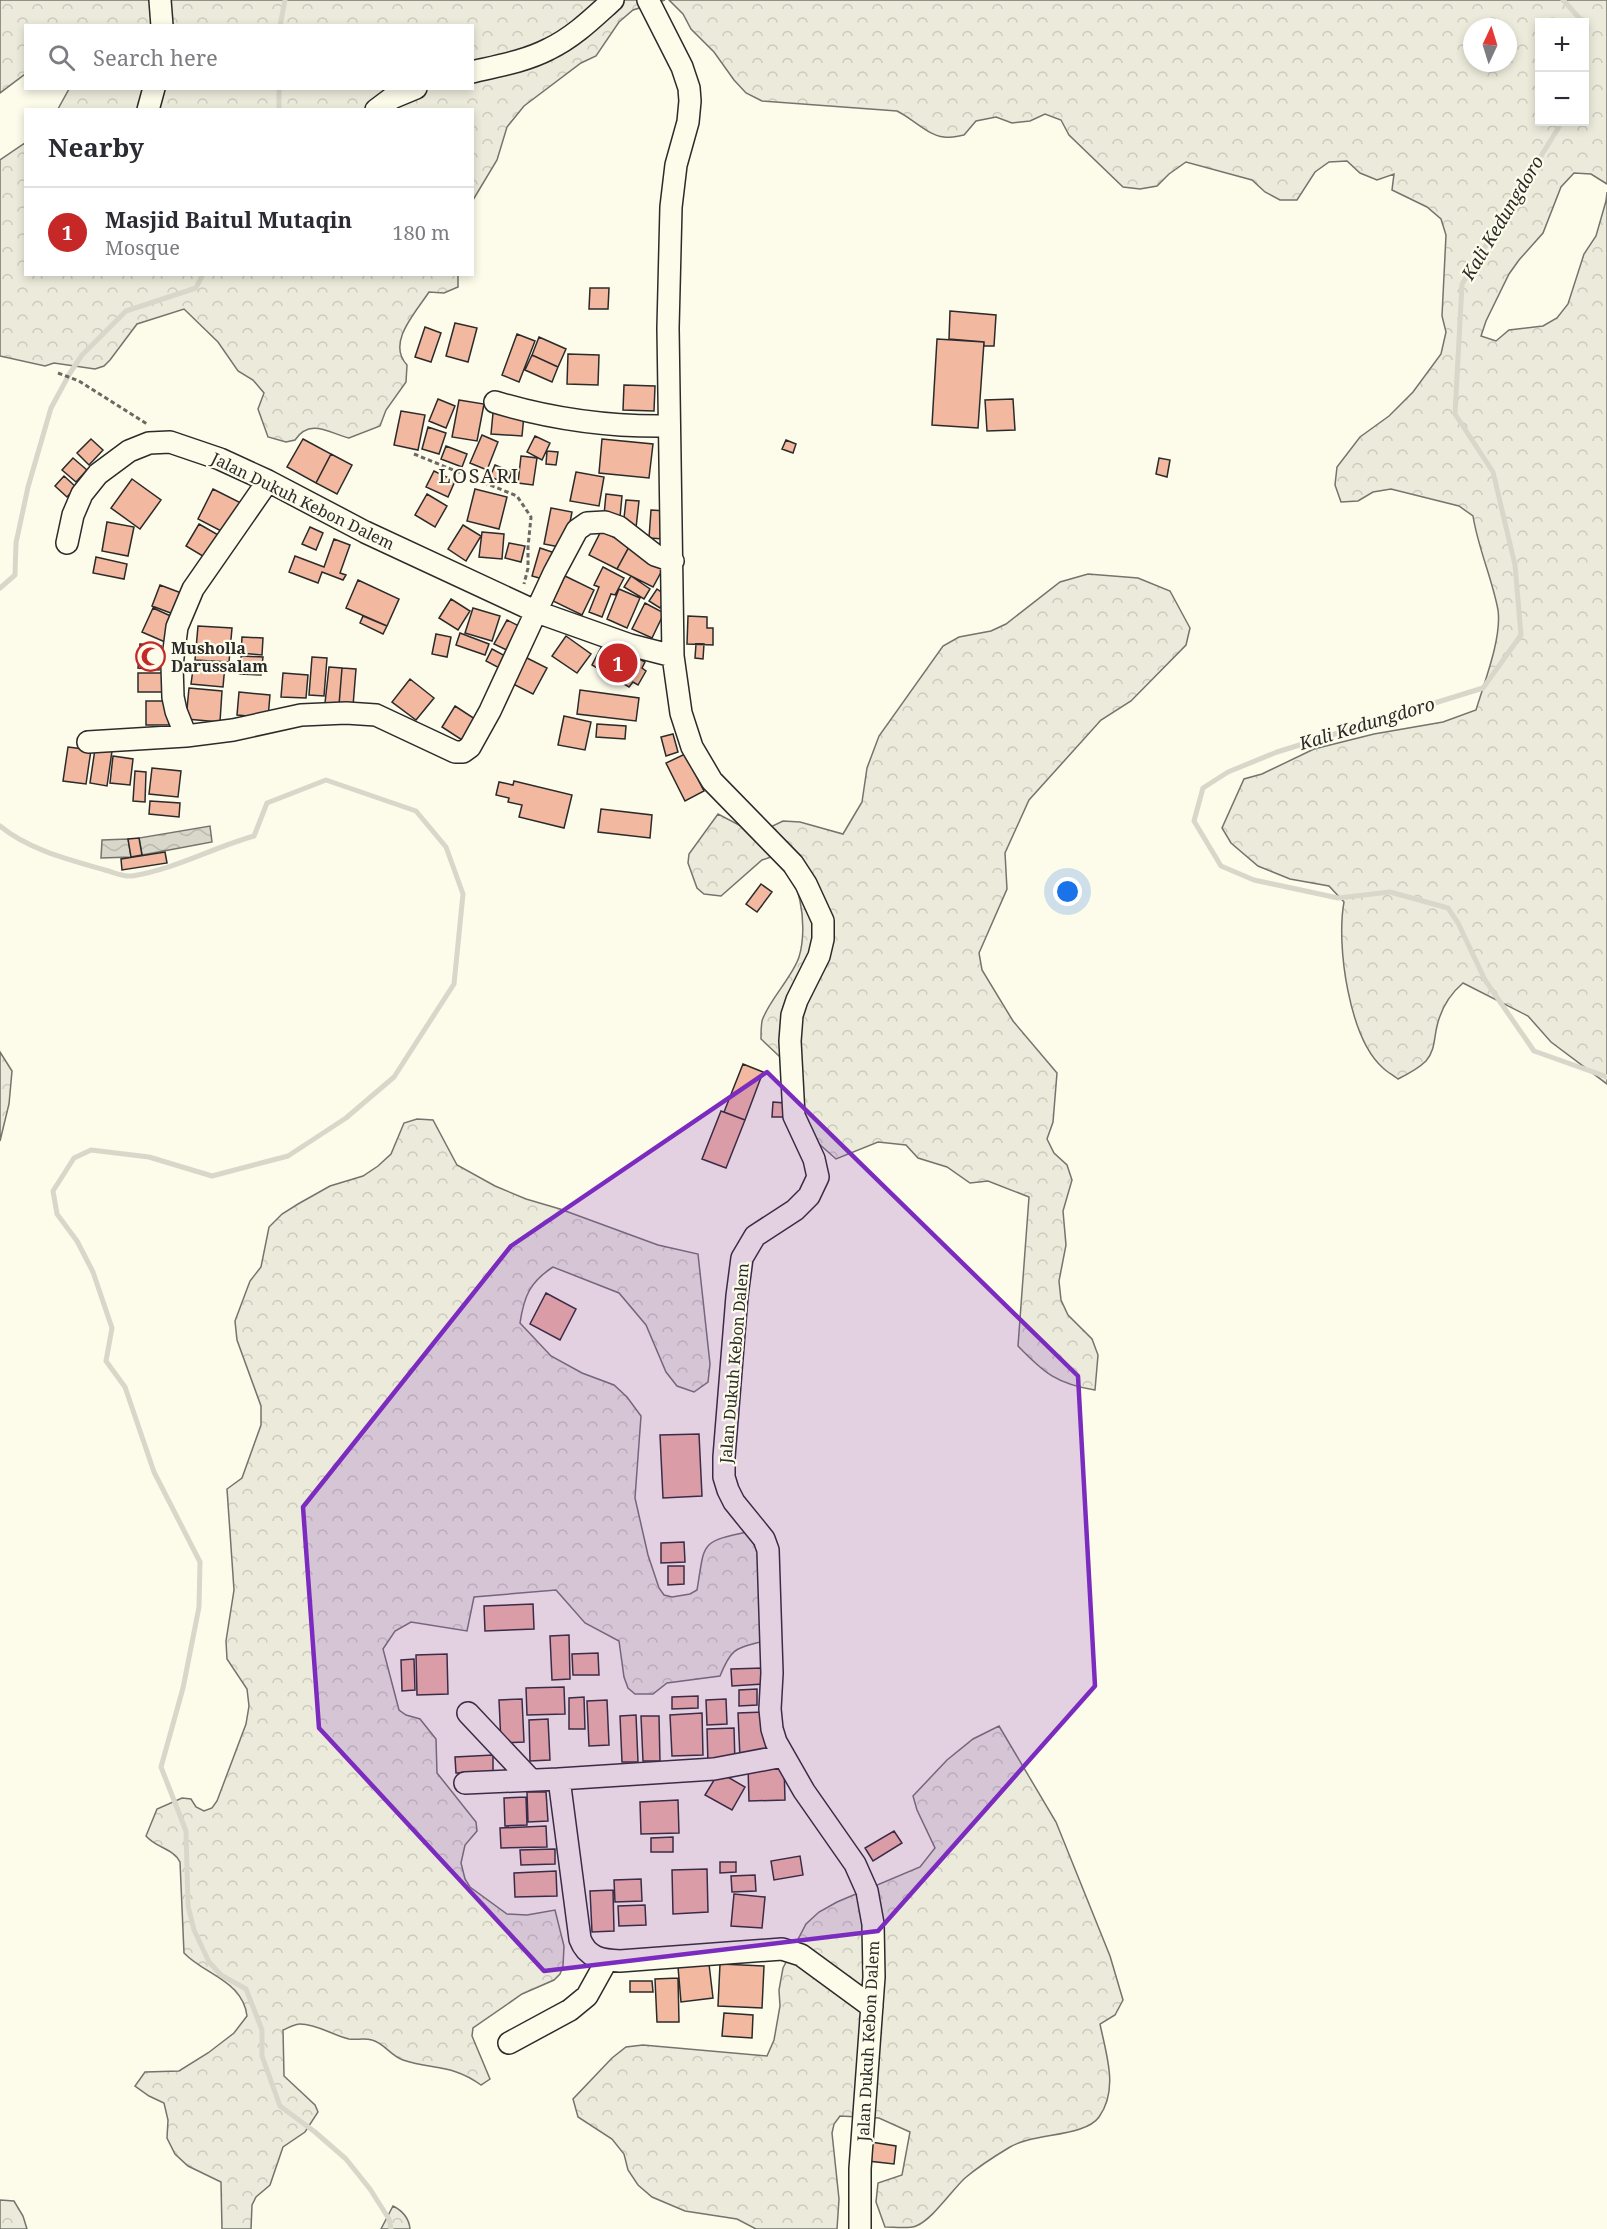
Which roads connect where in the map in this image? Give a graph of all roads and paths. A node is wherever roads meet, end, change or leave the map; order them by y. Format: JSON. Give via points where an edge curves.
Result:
{"nodes":[{"id":1,"x":160,"y":0,"type":"edge"},
{"id":2,"x":613,"y":0,"type":"edge"},
{"id":3,"x":648,"y":0,"type":"edge"},
{"id":4,"x":162,"y":24,"type":"edge"},
{"id":5,"x":474,"y":71,"type":"edge"},
{"id":6,"x":153,"y":90,"type":"edge"},
{"id":7,"x":412,"y":90,"type":"edge"},
{"id":8,"x":149,"y":108,"type":"edge"},
{"id":9,"x":379,"y":108,"type":"edge"},
{"id":10,"x":58,"y":373,"type":"dead end"},
{"id":11,"x":495,"y":402,"type":"dead end"},
{"id":12,"x":669,"y":426,"type":"junction"},
{"id":13,"x":170,"y":442,"type":"junction"},
{"id":14,"x":414,"y":454,"type":"dead end"},
{"id":15,"x":268,"y":481,"type":"junction"},
{"id":16,"x":67,"y":543,"type":"dead end"},
{"id":17,"x":673,"y":561,"type":"junction"},
{"id":18,"x":513,"y":600,"type":"junction"},
{"id":19,"x":537,"y":612,"type":"junction"},
{"id":20,"x":674,"y":656,"type":"junction"},
{"id":21,"x":186,"y":736,"type":"junction"},
{"id":22,"x":88,"y":742,"type":"dead end"},
{"id":23,"x":468,"y":1713,"type":"dead end"},
{"id":24,"x":783,"y":1756,"type":"junction"},
{"id":25,"x":560,"y":1779,"type":"junction"},
{"id":26,"x":531,"y":1780,"type":"junction"},
{"id":27,"x":465,"y":1784,"type":"dead end"},
{"id":28,"x":607,"y":1960,"type":"junction"},
{"id":29,"x":872,"y":2007,"type":"junction"},
{"id":30,"x":509,"y":2043,"type":"dead end"},
{"id":31,"x":860,"y":2229,"type":"edge"}],
"edges":[{"from":1,"to":4,"type":"street"},
{"from":2,"to":5,"type":"street","via":[[550,49]]},
{"from":3,"to":12,"type":"street","name":"Jalan Dukuh Kebon Dalem","via":[[682,67],[690,101],[671,207]]},
{"from":6,"to":8,"type":"street"},
{"from":7,"to":9,"type":"street"},
{"from":10,"to":13,"type":"path","via":[[79,381]]},
{"from":11,"to":12,"type":"street","via":[[558,417]]},
{"from":12,"to":17,"type":"street","name":"Jalan Dukuh Kebon Dalem"},
{"from":13,"to":15,"type":"street","name":"Jalan Dukuh Kebon Dalem"},
{"from":13,"to":16,"type":"street","name":"Jalan Dukuh Kebon Dalem","via":[[149,442],[129,451],[98,474],[82,494]]},
{"from":14,"to":18,"type":"path","via":[[517,496],[531,517],[528,568],[522,589]]},
{"from":15,"to":18,"type":"street","name":"Jalan Dukuh Kebon Dalem","via":[[364,532]]},
{"from":15,"to":21,"type":"street","via":[[193,589],[177,627],[173,698]]},
{"from":17,"to":19,"type":"street","via":[[655,555],[619,527],[605,522],[587,523],[569,544]]},
{"from":17,"to":20,"type":"street","name":"Jalan Dukuh Kebon Dalem"},
{"from":18,"to":19,"type":"street","name":"Jalan Dukuh Kebon Dalem"},
{"from":19,"to":20,"type":"street","name":"Jalan Dukuh Kebon Dalem"},
{"from":19,"to":21,"type":"street","via":[[471,747],[463,752],[455,752],[376,715],[346,713],[301,716]]},
{"from":20,"to":24,"type":"street","name":"Jalan Dukuh Kebon Dalem","via":[[687,734],[703,768],[793,864],[823,921],[819,956],[797,1000],[790,1033],[794,1116],[818,1177],[809,1196],[755,1236],[742,1258],[724,1457],[728,1490],[765,1539],[768,1550],[771,1720]]},
{"from":21,"to":22,"type":"street"},
{"from":23,"to":26,"type":"street"},
{"from":24,"to":25,"type":"street","via":[[714,1769]]},
{"from":24,"to":29,"type":"street","name":"Jalan Dukuh Kebon Dalem","via":[[855,1864],[867,1891],[874,1943]]},
{"from":25,"to":26,"type":"street"},
{"from":25,"to":28,"type":"street","via":[[580,1940],[589,1955]]},
{"from":26,"to":27,"type":"street"},
{"from":28,"to":29,"type":"street","via":[[782,1948],[801,1955]]},
{"from":28,"to":30,"type":"street","via":[[587,1996],[570,2010]]},
{"from":29,"to":31,"type":"street","name":"Jalan Dukuh Kebon Dalem","via":[[860,2169]]}]}
